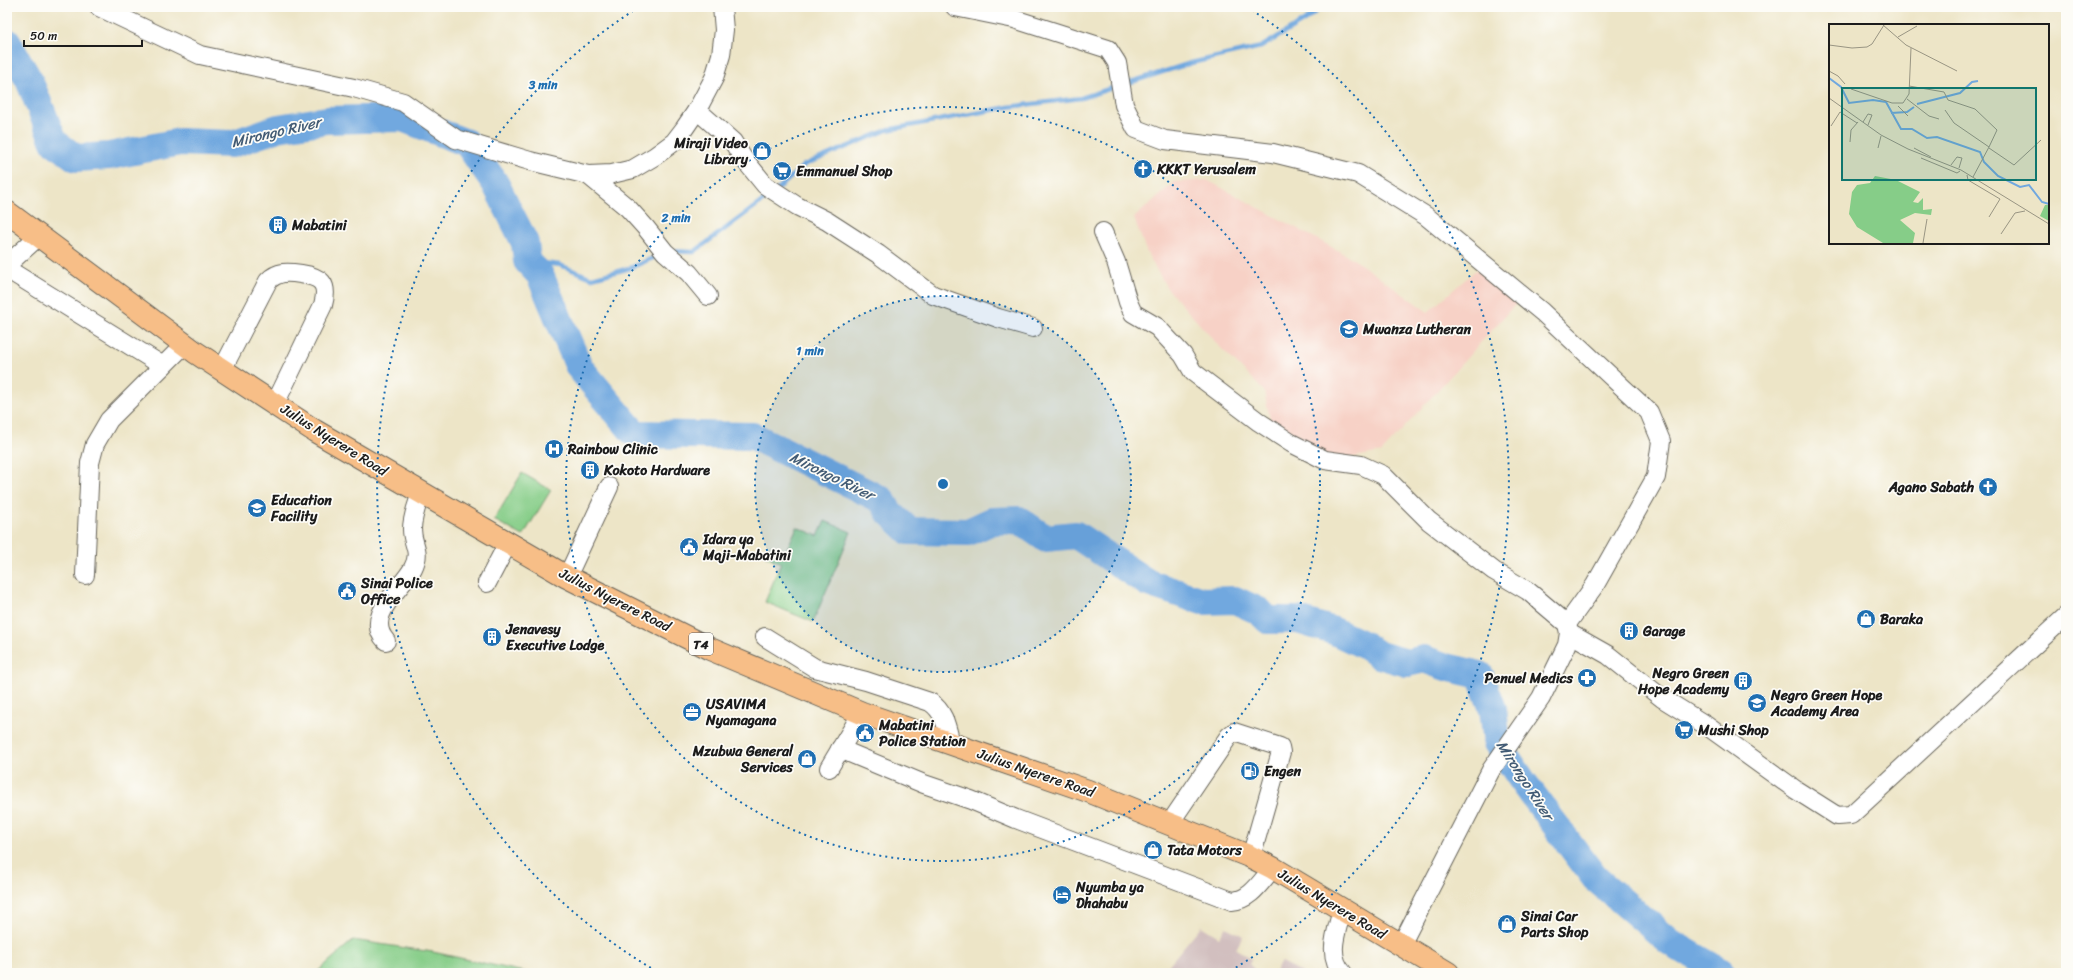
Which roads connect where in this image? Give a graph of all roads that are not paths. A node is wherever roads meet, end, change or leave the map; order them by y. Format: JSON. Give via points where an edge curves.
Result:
{"nodes":[{"id":1,"x":99,"y":7,"type":"edge"},
{"id":2,"x":722,"y":7,"type":"edge"},
{"id":3,"x":955,"y":7,"type":"edge"},
{"id":4,"x":697,"y":110,"type":"junction"},
{"id":5,"x":588,"y":175,"type":"junction"},
{"id":6,"x":7,"y":212,"type":"edge"},
{"id":7,"x":1103,"y":232,"type":"dead end"},
{"id":8,"x":40,"y":236,"type":"junction"},
{"id":9,"x":7,"y":265,"type":"edge"},
{"id":10,"x":7,"y":269,"type":"edge"},
{"id":11,"x":708,"y":296,"type":"dead end"},
{"id":12,"x":1032,"y":328,"type":"dead end"},
{"id":13,"x":185,"y":344,"type":"junction"},
{"id":14,"x":163,"y":366,"type":"junction"},
{"id":15,"x":222,"y":370,"type":"junction"},
{"id":16,"x":275,"y":404,"type":"junction"},
{"id":17,"x":609,"y":487,"type":"dead end"},
{"id":18,"x":421,"y":493,"type":"junction"},
{"id":19,"x":508,"y":543,"type":"junction"},
{"id":20,"x":85,"y":575,"type":"dead end"},
{"id":21,"x":567,"y":577,"type":"junction"},
{"id":22,"x":487,"y":583,"type":"dead end"},
{"id":23,"x":2066,"y":616,"type":"edge"},
{"id":24,"x":1568,"y":628,"type":"junction"},
{"id":25,"x":765,"y":637,"type":"dead end"},
{"id":26,"x":386,"y":641,"type":"dead end"},
{"id":27,"x":862,"y":713,"type":"junction"},
{"id":28,"x":951,"y":744,"type":"junction"},
{"id":29,"x":840,"y":749,"type":"junction"},
{"id":30,"x":829,"y":768,"type":"dead end"},
{"id":31,"x":1170,"y":824,"type":"junction"},
{"id":32,"x":1251,"y":856,"type":"junction"},
{"id":33,"x":1273,"y":868,"type":"junction"},
{"id":34,"x":1342,"y":910,"type":"junction"},
{"id":35,"x":1401,"y":945,"type":"junction"},
{"id":36,"x":1340,"y":972,"type":"edge"},
{"id":37,"x":1448,"y":973,"type":"edge"}],
"edges":[{"from":1,"to":5,"type":"street","via":[[200,55],[354,88],[403,102],[456,139]]},
{"from":2,"to":4,"type":"street","via":[[724,30],[721,55],[714,78]]},
{"from":3,"to":24,"type":"street","via":[[1014,19],[1108,49],[1117,63],[1124,105],[1136,129],[1165,140],[1273,153],[1358,174],[1426,216],[1542,312],[1649,412],[1661,441],[1656,477]]},
{"from":4,"to":5,"type":"street","via":[[674,142],[655,156],[633,169],[612,174]]},
{"from":4,"to":12,"type":"street","via":[[733,142],[765,186],[878,254],[932,295]]},
{"from":5,"to":11,"type":"street","via":[[628,208],[665,252]]},
{"from":6,"to":8,"type":"highway","name":"Julius Nyerere Road","number":"T4"},
{"from":7,"to":24,"type":"street","via":[[1133,312],[1157,327],[1194,372],[1291,443],[1325,460],[1361,465],[1383,475],[1429,521],[1494,571],[1528,591]]},
{"from":8,"to":9,"type":"street"},
{"from":8,"to":13,"type":"highway","name":"Julius Nyerere Road","number":"T4"},
{"from":10,"to":14,"type":"street"},
{"from":13,"to":14,"type":"street"},
{"from":13,"to":15,"type":"highway","name":"Julius Nyerere Road","number":"T4"},
{"from":14,"to":20,"type":"street","via":[[109,420],[94,444],[90,463]]},
{"from":15,"to":16,"type":"highway","name":"Julius Nyerere Road","number":"T4"},
{"from":15,"to":16,"type":"street","via":[[268,281],[274,276],[289,272],[320,279],[325,290],[323,305]]},
{"from":16,"to":18,"type":"highway","name":"Julius Nyerere Road","number":"T4","via":[[315,432]]},
{"from":17,"to":21,"type":"street"},
{"from":18,"to":19,"type":"highway","name":"Julius Nyerere Road","number":"T4"},
{"from":18,"to":26,"type":"street","via":[[412,529],[418,557],[413,569],[379,619],[381,636]]},
{"from":19,"to":21,"type":"highway","name":"Julius Nyerere Road","number":"T4"},
{"from":19,"to":22,"type":"street"},
{"from":21,"to":27,"type":"highway","name":"Julius Nyerere Road","number":"T4","via":[[710,648]]},
{"from":23,"to":24,"type":"street","via":[[1851,815],[1845,817],[1837,816],[1796,790],[1707,726],[1662,698],[1608,654]]},
{"from":24,"to":35,"type":"street","via":[[1567,645],[1541,698],[1491,770]]},
{"from":25,"to":28,"type":"street","via":[[816,668],[930,702],[938,707],[943,715]]},
{"from":27,"to":28,"type":"highway","name":"Julius Nyerere Road","number":"T4"},
{"from":27,"to":29,"type":"street"},
{"from":28,"to":31,"type":"highway","name":"Julius Nyerere Road","number":"T4","via":[[1088,791]]},
{"from":29,"to":30,"type":"street"},
{"from":29,"to":33,"type":"street","via":[[924,784],[1232,901],[1247,897]]},
{"from":31,"to":32,"type":"highway","name":"Julius Nyerere Road","number":"T4"},
{"from":31,"to":32,"type":"street","via":[[1234,732],[1280,747],[1282,752]]},
{"from":32,"to":33,"type":"highway","name":"Julius Nyerere Road","number":"T4"},
{"from":33,"to":34,"type":"highway","name":"Julius Nyerere Road","number":"T4"},
{"from":34,"to":35,"type":"highway","name":"Julius Nyerere Road","number":"T4"},
{"from":34,"to":36,"type":"street","via":[[1332,952]]},
{"from":35,"to":37,"type":"highway","name":"Julius Nyerere Road","number":"T4"}]}
